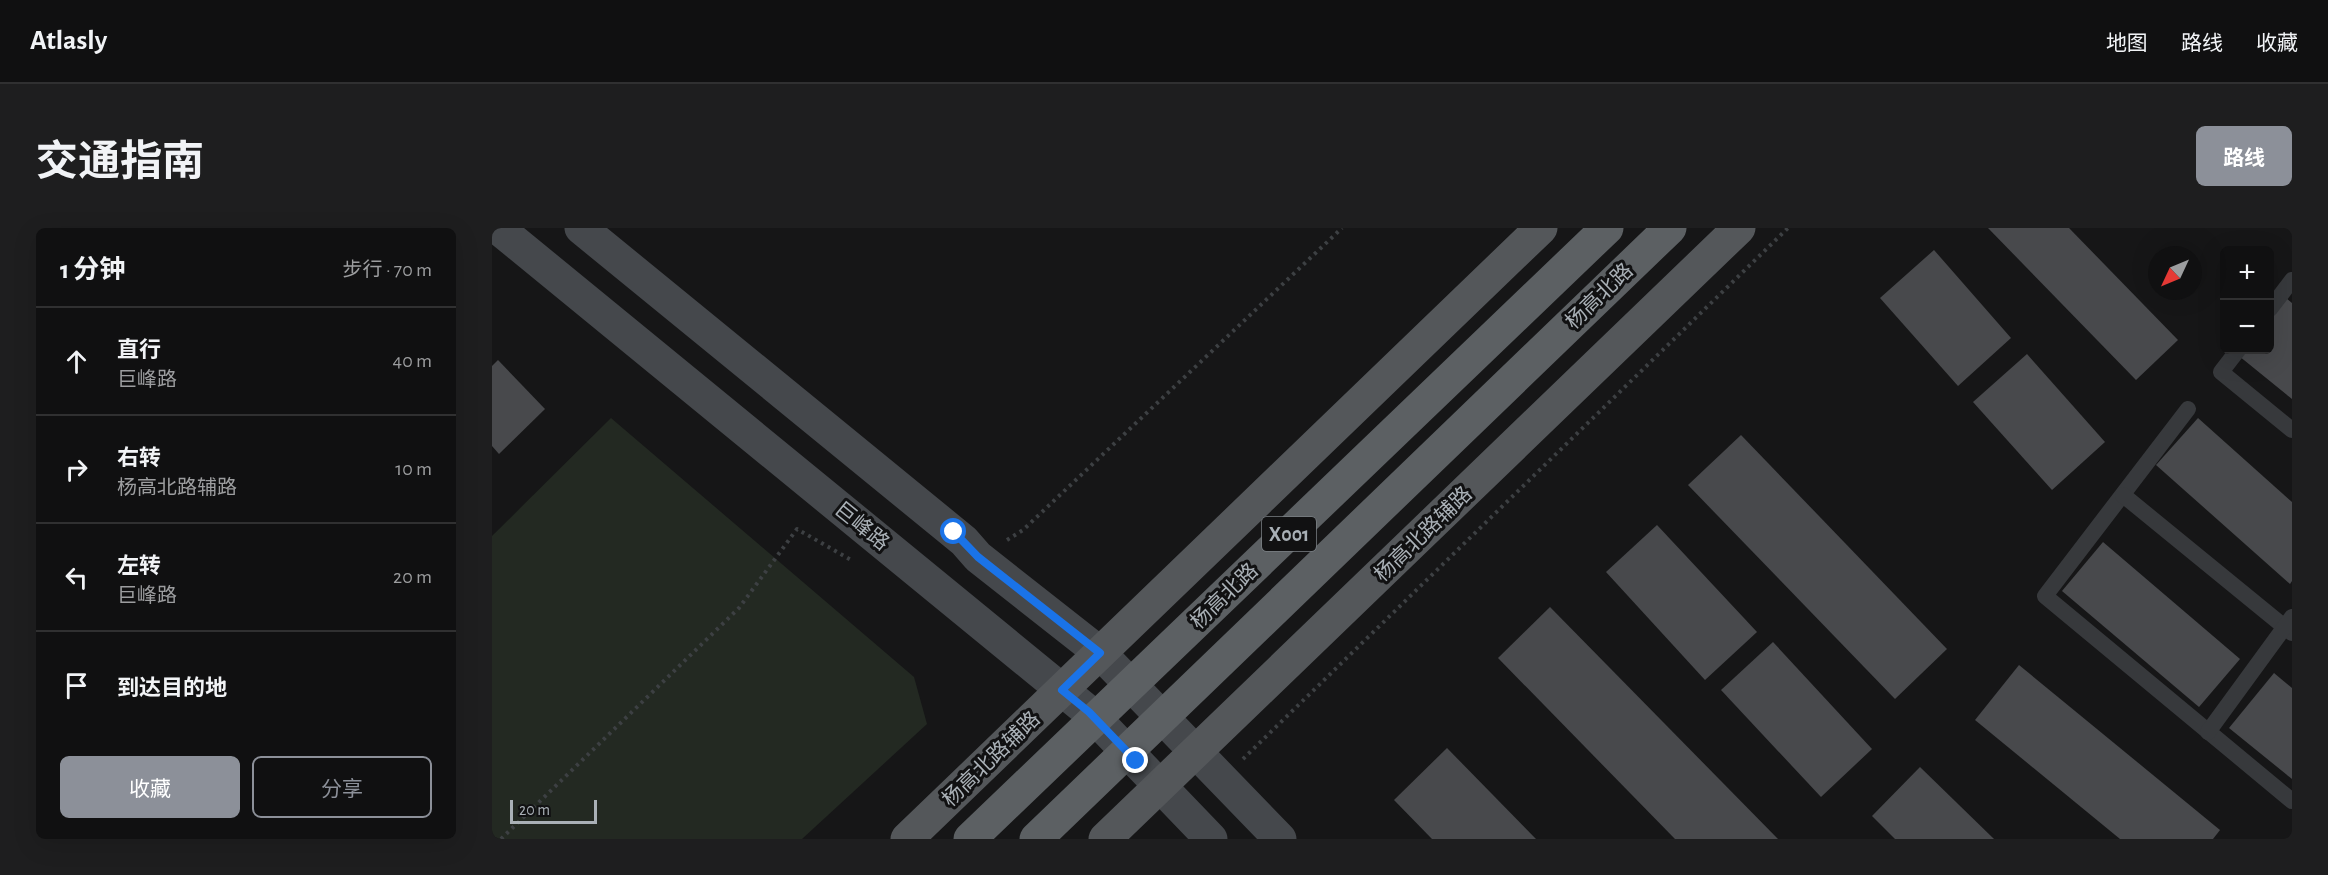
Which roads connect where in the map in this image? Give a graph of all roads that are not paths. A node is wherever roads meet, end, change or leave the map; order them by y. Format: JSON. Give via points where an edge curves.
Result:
{"nodes":[{"id":1,"x":498,"y":228,"type":"edge"},
{"id":2,"x":581,"y":228,"type":"edge"},
{"id":3,"x":1541,"y":228,"type":"edge"},
{"id":4,"x":1607,"y":228,"type":"edge"},
{"id":5,"x":1670,"y":228,"type":"edge"},
{"id":6,"x":1739,"y":228,"type":"edge"},
{"id":7,"x":2292,"y":280,"type":"edge"},
{"id":8,"x":2274,"y":304,"type":"edge"},
{"id":9,"x":2235,"y":354,"type":"edge"},
{"id":10,"x":2188,"y":409,"type":"dead end"},
{"id":11,"x":2292,"y":430,"type":"edge"},
{"id":12,"x":2123,"y":495,"type":"junction"},
{"id":13,"x":2289,"y":625,"type":"edge"},
{"id":14,"x":1100,"y":653,"type":"junction"},
{"id":15,"x":1062,"y":690,"type":"junction"},
{"id":16,"x":2208,"y":732,"type":"junction"},
{"id":17,"x":1196,"y":753,"type":"junction"},
{"id":18,"x":1160,"y":786,"type":"junction"},
{"id":19,"x":2292,"y":801,"type":"edge"},
{"id":20,"x":907,"y":839,"type":"edge"},
{"id":21,"x":970,"y":839,"type":"edge"},
{"id":22,"x":1036,"y":839,"type":"edge"},
{"id":23,"x":1105,"y":839,"type":"edge"},
{"id":24,"x":1211,"y":839,"type":"edge"},
{"id":25,"x":1280,"y":839,"type":"edge"}],
"edges":[{"from":1,"to":15,"type":"main road","name":"巨峰路"},
{"from":2,"to":14,"type":"main road","via":[[964,541],[978,557]]},
{"from":3,"to":14,"type":"main road","name":"杨高北路辅路","number":"X001"},
{"from":4,"to":21,"type":"highway","name":"杨高北路","number":"X001","bridge":true},
{"from":5,"to":22,"type":"highway","name":"杨高北路","number":"X001","bridge":true},
{"from":6,"to":17,"type":"main road","name":"杨高北路辅路"},
{"from":7,"to":8,"type":"lane"},
{"from":9,"to":11,"type":"lane","via":[[2221,372]]},
{"from":10,"to":12,"type":"lane"},
{"from":12,"to":13,"type":"lane"},
{"from":12,"to":16,"type":"lane","via":[[2045,596]]},
{"from":13,"to":16,"type":"lane"},
{"from":14,"to":15,"type":"main road","name":"杨高北路辅路","number":"X001"},
{"from":14,"to":17,"type":"main road"},
{"from":15,"to":18,"type":"main road","name":"巨峰路","via":[[1089,712]]},
{"from":15,"to":20,"type":"main road","name":"杨高北路辅路","number":"X001"},
{"from":16,"to":19,"type":"lane"},
{"from":17,"to":18,"type":"main road","name":"杨高北路辅路"},
{"from":17,"to":25,"type":"main road"},
{"from":18,"to":23,"type":"main road","name":"杨高北路辅路"},
{"from":18,"to":24,"type":"main road","name":"巨峰路"}]}
